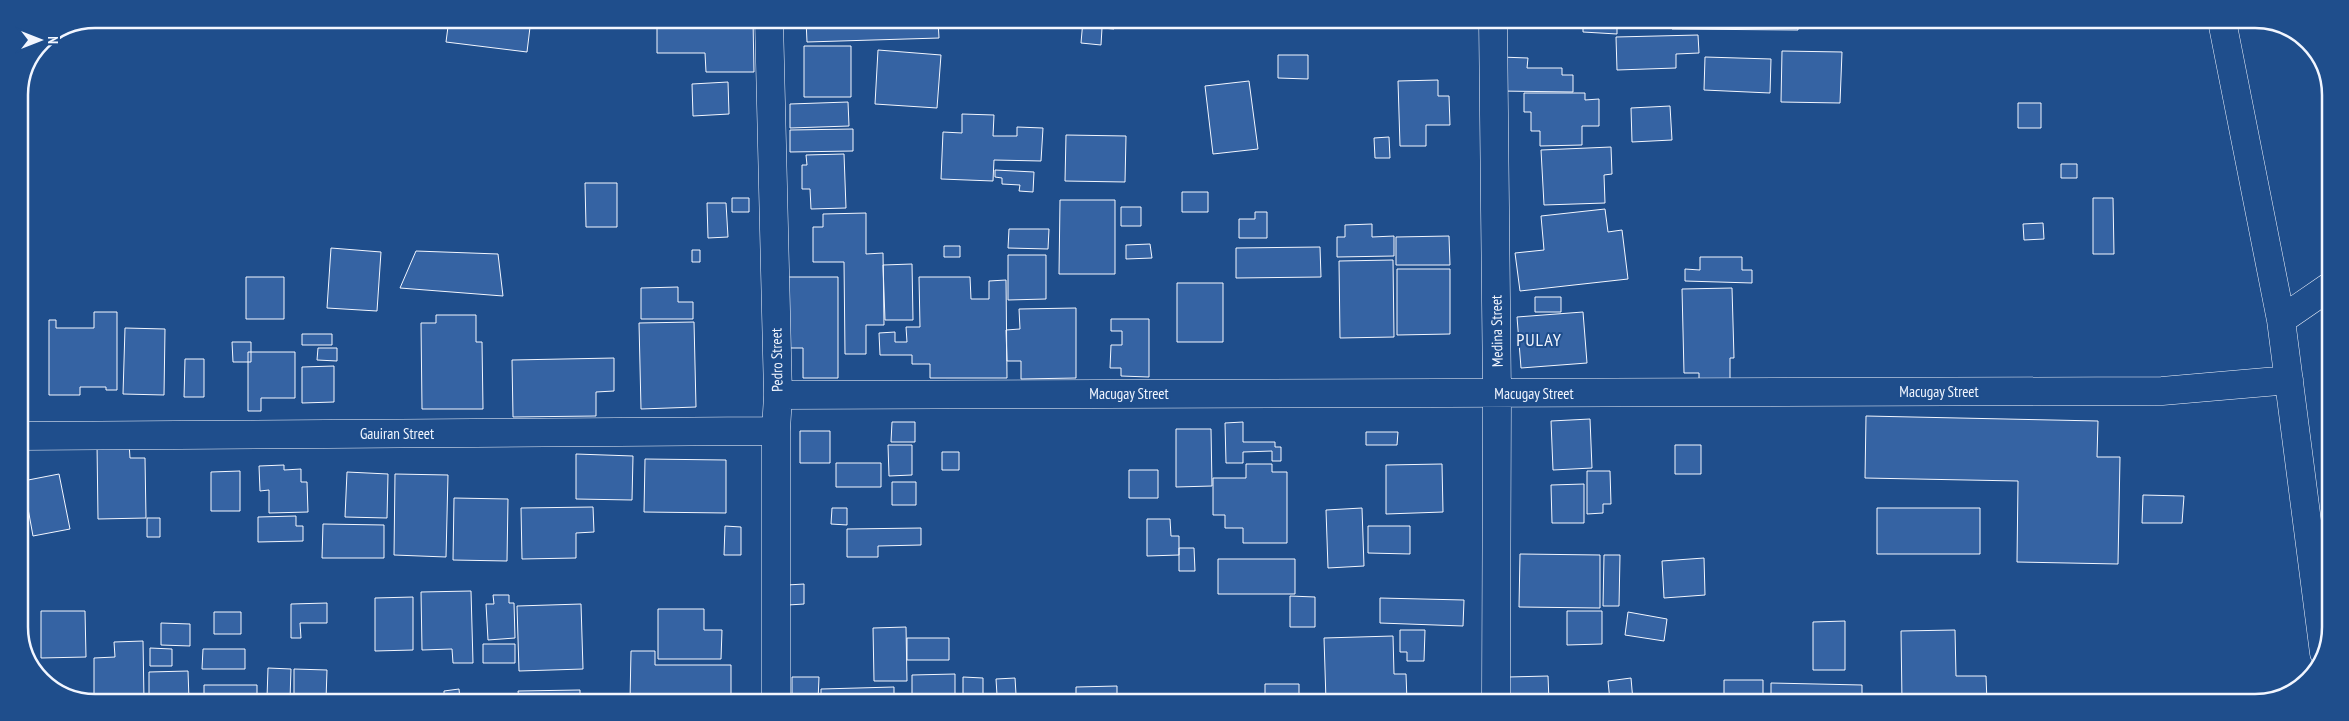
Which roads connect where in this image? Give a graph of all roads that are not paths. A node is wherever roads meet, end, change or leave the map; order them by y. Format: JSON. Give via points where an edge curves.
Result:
{"nodes":[{"id":1,"x":769,"y":28,"type":"edge"},
{"id":2,"x":1493,"y":28,"type":"edge"},
{"id":3,"x":2223,"y":28,"type":"edge"},
{"id":4,"x":2321,"y":293,"type":"edge"},
{"id":5,"x":2281,"y":320,"type":"junction"},
{"id":6,"x":2289,"y":380,"type":"junction"},
{"id":7,"x":1497,"y":394,"type":"junction"},
{"id":8,"x":778,"y":395,"type":"junction"},
{"id":9,"x":776,"y":431,"type":"junction"},
{"id":10,"x":28,"y":436,"type":"edge"},
{"id":11,"x":2321,"y":633,"type":"edge"},
{"id":12,"x":776,"y":694,"type":"edge"},
{"id":13,"x":1496,"y":694,"type":"edge"}],
"edges":[{"from":1,"to":8,"type":"street","name":"Pedro Street"},
{"from":2,"to":7,"type":"street","name":"Medina Street"},
{"from":3,"to":5,"type":"street"},
{"from":4,"to":5,"type":"street"},
{"from":5,"to":6,"type":"street"},
{"from":6,"to":7,"type":"street","name":"Macugay Street","via":[[2162,391]]},
{"from":6,"to":11,"type":"street"},
{"from":7,"to":8,"type":"street","name":"Macugay Street"},
{"from":7,"to":13,"type":"street","name":"Medina Street"},
{"from":8,"to":9,"type":"street","name":"Pedro Street"},
{"from":9,"to":10,"type":"street","name":"Gauiran Street"},
{"from":9,"to":12,"type":"street","name":"Pedro Street"}]}
